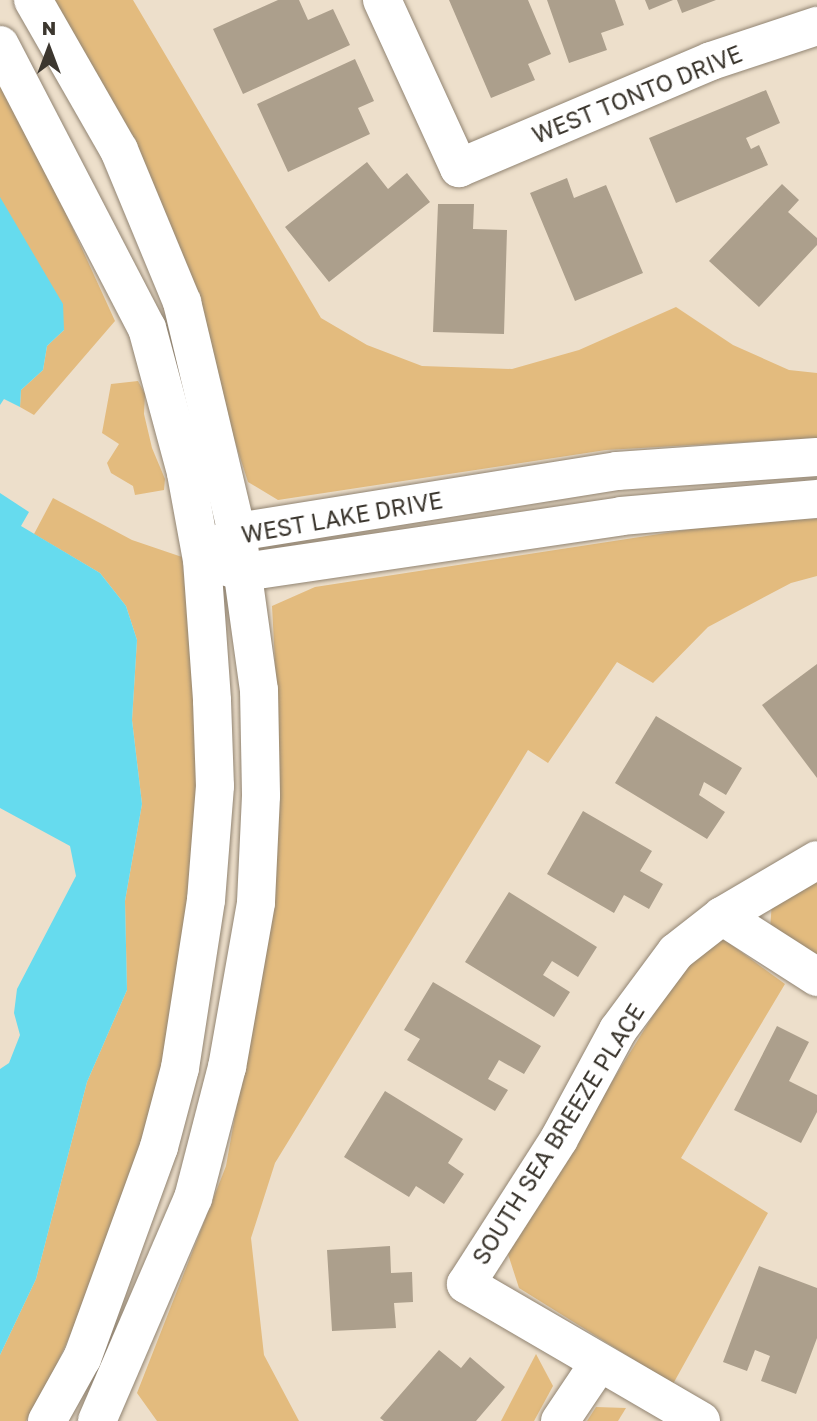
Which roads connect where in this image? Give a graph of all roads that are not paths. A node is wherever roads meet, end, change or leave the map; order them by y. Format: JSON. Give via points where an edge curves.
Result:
{"nodes":[{"id":1,"x":33,"y":0,"type":"edge"},
{"id":2,"x":382,"y":0,"type":"edge"},
{"id":3,"x":817,"y":26,"type":"edge"},
{"id":4,"x":0,"y":45,"type":"edge"},
{"id":5,"x":817,"y":457,"type":"edge"},
{"id":6,"x":817,"y":499,"type":"edge"},
{"id":7,"x":237,"y":532,"type":"junction"},
{"id":8,"x":202,"y":560,"type":"junction"},
{"id":9,"x":244,"y":572,"type":"junction"},
{"id":10,"x":817,"y":860,"type":"edge"},
{"id":11,"x":722,"y":916,"type":"junction"},
{"id":12,"x":817,"y":977,"type":"edge"},
{"id":13,"x":599,"y":1363,"type":"junction"},
{"id":14,"x":54,"y":1408,"type":"edge"},
{"id":15,"x":103,"y":1419,"type":"edge"},
{"id":16,"x":560,"y":1421,"type":"edge"},
{"id":17,"x":701,"y":1421,"type":"edge"}],
"edges":[{"from":1,"to":7,"type":"street","via":[[119,150],[182,302]]},
{"from":2,"to":3,"type":"street","name":"WEST TONTO DRIVE","via":[[459,168],[711,61]]},
{"from":4,"to":8,"type":"street","via":[[147,328],[186,473]]},
{"from":5,"to":7,"type":"street","name":"WEST LAKE DRIVE","via":[[617,471]]},
{"from":6,"to":9,"type":"street","name":"WEST LAKE DRIVE","via":[[621,516]]},
{"from":7,"to":8,"type":"street","name":"WEST LAKE DRIVE"},
{"from":7,"to":9,"type":"street"},
{"from":8,"to":9,"type":"street","name":"WEST LAKE DRIVE"},
{"from":8,"to":14,"type":"street","via":[[215,786],[197,973],[180,1068],[159,1147],[82,1358]]},
{"from":9,"to":15,"type":"street","via":[[259,690],[261,796],[256,903],[245,982],[192,1198]]},
{"from":10,"to":11,"type":"street","name":"SOUTH SEA BREEZE PLACE"},
{"from":11,"to":12,"type":"street"},
{"from":11,"to":13,"type":"street","name":"SOUTH SEA BREEZE PLACE","via":[[676,952],[618,1030],[559,1139],[466,1284]]},
{"from":13,"to":16,"type":"street"},
{"from":13,"to":17,"type":"street"},
{"from":14,"to":15,"type":"street"}]}
